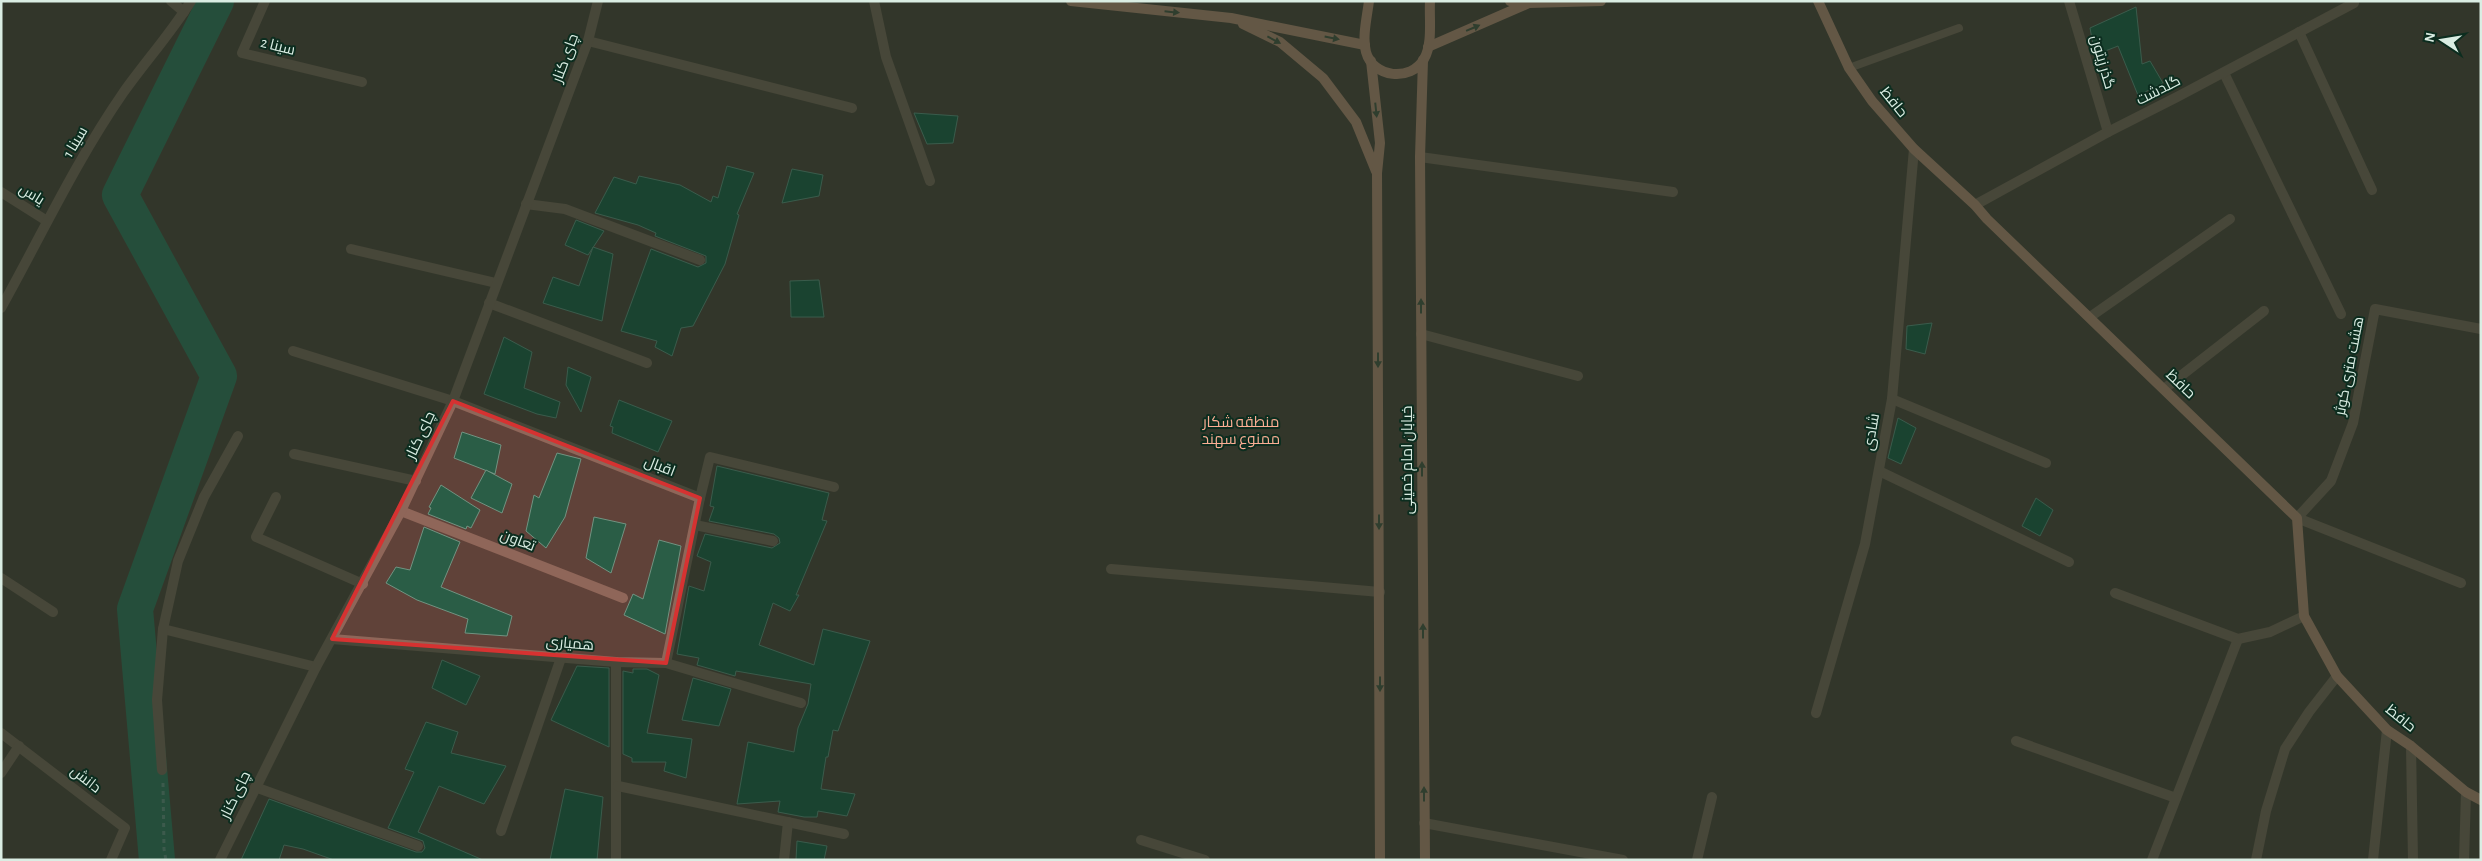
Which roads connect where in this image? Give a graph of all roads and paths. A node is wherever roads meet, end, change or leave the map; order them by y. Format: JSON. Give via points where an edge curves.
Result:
{"nodes":[{"id":1,"x":171,"y":1,"type":"edge"},
{"id":2,"x":191,"y":1,"type":"edge"},
{"id":3,"x":265,"y":1,"type":"edge"},
{"id":4,"x":598,"y":1,"type":"edge"},
{"id":5,"x":874,"y":1,"type":"edge"},
{"id":6,"x":1071,"y":1,"type":"edge"},
{"id":7,"x":1369,"y":1,"type":"edge"},
{"id":8,"x":1430,"y":1,"type":"edge"},
{"id":9,"x":1510,"y":1,"type":"edge"},
{"id":10,"x":1601,"y":1,"type":"edge"},
{"id":11,"x":1818,"y":1,"type":"edge"},
{"id":12,"x":2069,"y":1,"type":"edge"},
{"id":13,"x":1529,"y":3,"type":"junction"},
{"id":14,"x":2354,"y":3,"type":"dead end"},
{"id":15,"x":184,"y":12,"type":"junction"},
{"id":16,"x":1231,"y":18,"type":"junction"},
{"id":17,"x":1959,"y":28,"type":"dead end"},
{"id":18,"x":2299,"y":32,"type":"junction"},
{"id":19,"x":588,"y":41,"type":"junction"},
{"id":20,"x":1365,"y":44,"type":"junction"},
{"id":21,"x":1428,"y":47,"type":"junction"},
{"id":22,"x":1424,"y":60,"type":"junction"},
{"id":23,"x":1371,"y":61,"type":"junction"},
{"id":24,"x":1849,"y":68,"type":"junction"},
{"id":25,"x":2224,"y":73,"type":"junction"},
{"id":26,"x":362,"y":82,"type":"dead end"},
{"id":27,"x":852,"y":108,"type":"dead end"},
{"id":28,"x":2108,"y":132,"type":"junction"},
{"id":29,"x":1914,"y":150,"type":"junction"},
{"id":30,"x":1420,"y":157,"type":"junction"},
{"id":31,"x":1377,"y":173,"type":"junction"},
{"id":32,"x":930,"y":181,"type":"dead end"},
{"id":33,"x":2372,"y":190,"type":"dead end"},
{"id":34,"x":1,"y":192,"type":"edge"},
{"id":35,"x":1672,"y":192,"type":"dead end"},
{"id":36,"x":526,"y":204,"type":"junction"},
{"id":37,"x":1975,"y":205,"type":"junction"},
{"id":38,"x":2230,"y":219,"type":"dead end"},
{"id":39,"x":46,"y":220,"type":"junction"},
{"id":40,"x":351,"y":249,"type":"dead end"},
{"id":41,"x":700,"y":260,"type":"dead end"},
{"id":42,"x":496,"y":283,"type":"junction"},
{"id":43,"x":489,"y":303,"type":"junction"},
{"id":44,"x":1,"y":308,"type":"edge"},
{"id":45,"x":2264,"y":311,"type":"dead end"},
{"id":46,"x":2341,"y":314,"type":"dead end"},
{"id":47,"x":2090,"y":317,"type":"junction"},
{"id":48,"x":2481,"y":329,"type":"edge"},
{"id":49,"x":1421,"y":334,"type":"junction"},
{"id":50,"x":293,"y":351,"type":"dead end"},
{"id":51,"x":647,"y":363,"type":"dead end"},
{"id":52,"x":1578,"y":376,"type":"dead end"},
{"id":53,"x":2164,"y":388,"type":"junction"},
{"id":54,"x":1892,"y":399,"type":"junction"},
{"id":55,"x":453,"y":400,"type":"junction"},
{"id":56,"x":238,"y":436,"type":"dead end"},
{"id":57,"x":294,"y":454,"type":"dead end"},
{"id":58,"x":2046,"y":464,"type":"dead end"},
{"id":59,"x":1879,"y":471,"type":"junction"},
{"id":60,"x":416,"y":481,"type":"junction"},
{"id":61,"x":834,"y":487,"type":"dead end"},
{"id":62,"x":276,"y":497,"type":"dead end"},
{"id":63,"x":700,"y":498,"type":"junction"},
{"id":64,"x":402,"y":511,"type":"junction"},
{"id":65,"x":2296,"y":518,"type":"junction"},
{"id":66,"x":695,"y":525,"type":"junction"},
{"id":67,"x":772,"y":541,"type":"dead end"},
{"id":68,"x":2070,"y":562,"type":"dead end"},
{"id":69,"x":1111,"y":570,"type":"dead end"},
{"id":70,"x":1,"y":578,"type":"edge"},
{"id":71,"x":2461,"y":583,"type":"dead end"},
{"id":72,"x":363,"y":584,"type":"junction"},
{"id":73,"x":1380,"y":592,"type":"junction"},
{"id":74,"x":2116,"y":593,"type":"dead end"},
{"id":75,"x":623,"y":598,"type":"dead end"},
{"id":76,"x":53,"y":612,"type":"dead end"},
{"id":77,"x":2304,"y":616,"type":"junction"},
{"id":78,"x":163,"y":629,"type":"junction"},
{"id":79,"x":332,"y":638,"type":"junction"},
{"id":80,"x":2238,"y":638,"type":"junction"},
{"id":81,"x":561,"y":658,"type":"junction"},
{"id":82,"x":616,"y":662,"type":"junction"},
{"id":83,"x":666,"y":663,"type":"junction"},
{"id":84,"x":316,"y":667,"type":"junction"},
{"id":85,"x":2337,"y":676,"type":"junction"},
{"id":86,"x":800,"y":703,"type":"dead end"},
{"id":87,"x":1816,"y":713,"type":"dead end"},
{"id":88,"x":2387,"y":730,"type":"junction"},
{"id":89,"x":1,"y":733,"type":"edge"},
{"id":90,"x":2016,"y":741,"type":"dead end"},
{"id":91,"x":19,"y":746,"type":"junction"},
{"id":92,"x":2411,"y":746,"type":"junction"},
{"id":93,"x":162,"y":770,"type":"joint"},
{"id":94,"x":1,"y":773,"type":"edge"},
{"id":95,"x":618,"y":786,"type":"junction"},
{"id":96,"x":255,"y":787,"type":"junction"},
{"id":97,"x":2466,"y":792,"type":"junction"},
{"id":98,"x":1712,"y":798,"type":"dead end"},
{"id":99,"x":2176,"y":798,"type":"junction"},
{"id":100,"x":2481,"y":800,"type":"edge"},
{"id":101,"x":788,"y":822,"type":"junction"},
{"id":102,"x":1424,"y":823,"type":"junction"},
{"id":103,"x":501,"y":831,"type":"dead end"},
{"id":104,"x":844,"y":834,"type":"dead end"},
{"id":105,"x":1140,"y":840,"type":"dead end"},
{"id":106,"x":418,"y":846,"type":"dead end"},
{"id":107,"x":111,"y":860,"type":"edge"},
{"id":108,"x":166,"y":860,"type":"edge"},
{"id":109,"x":220,"y":860,"type":"edge"},
{"id":110,"x":616,"y":860,"type":"edge"},
{"id":111,"x":784,"y":860,"type":"edge"},
{"id":112,"x":1205,"y":860,"type":"edge"},
{"id":113,"x":1380,"y":860,"type":"edge"},
{"id":114,"x":1425,"y":860,"type":"edge"},
{"id":115,"x":1623,"y":860,"type":"edge"},
{"id":116,"x":1697,"y":860,"type":"edge"},
{"id":117,"x":2152,"y":860,"type":"edge"},
{"id":118,"x":2256,"y":860,"type":"edge"},
{"id":119,"x":2373,"y":860,"type":"edge"},
{"id":120,"x":2413,"y":860,"type":"edge"},
{"id":121,"x":2464,"y":860,"type":"edge"}],
"edges":[{"from":1,"to":15,"type":"street"},
{"from":2,"to":15,"type":"street","name":"سینا 1"},
{"from":3,"to":26,"type":"street","name":"سینا 2","via":[[242,52]]},
{"from":4,"to":19,"type":"street","name":"چای کنار"},
{"from":5,"to":32,"type":"street","via":[[886,57]]},
{"from":6,"to":16,"type":"main road","one_way":true},
{"from":7,"to":20,"type":"main road"},
{"from":8,"to":21,"type":"main road","name":"خیابان امام خمینی"},
{"from":9,"to":13,"type":"main road"},
{"from":10,"to":13,"type":"main road"},
{"from":11,"to":24,"type":"main road","name":"حافظ"},
{"from":12,"to":28,"type":"street","name":"گذر زیتون"},
{"from":21,"to":13,"type":"main road","one_way":true},
{"from":14,"to":18,"type":"street","name":"گلدشت"},
{"from":15,"to":39,"type":"street","name":"سینا 1","via":[[123,93]]},
{"from":16,"to":20,"type":"main road","one_way":true},
{"from":16,"to":31,"type":"main road","one_way":true,"via":[[1280,42],[1323,78],[1356,122]]},
{"from":17,"to":24,"type":"lane"},
{"from":18,"to":25,"type":"street","name":"گلدشت"},
{"from":18,"to":33,"type":"street"},
{"from":19,"to":27,"type":"street"},
{"from":19,"to":36,"type":"street","name":"چای کنار"},
{"from":20,"to":23,"type":"main road","name":"خیابان امام خمینی"},
{"from":21,"to":22,"type":"main road","name":"خیابان امام خمینی"},
{"from":22,"to":23,"type":"main road","via":[[1408,73],[1398,75],[1387,74]]},
{"from":22,"to":30,"type":"main road","name":"خیابان امام خمینی"},
{"from":23,"to":31,"type":"main road","name":"خیابان امام خمینی","one_way":true,"via":[[1380,143]]},
{"from":24,"to":29,"type":"main road","name":"حافظ"},
{"from":25,"to":28,"type":"street","name":"گلدشت"},
{"from":25,"to":46,"type":"street"},
{"from":28,"to":37,"type":"street","name":"گلدشت"},
{"from":29,"to":37,"type":"main road","name":"حافظ"},
{"from":29,"to":54,"type":"street","name":"شادی"},
{"from":30,"to":35,"type":"street"},
{"from":49,"to":30,"type":"main road","name":"خیابان امام خمینی","one_way":true},
{"from":31,"to":73,"type":"main road","name":"خیابان امام خمینی","one_way":true},
{"from":34,"to":39,"type":"street","name":"یاس"},
{"from":36,"to":41,"type":"street","via":[[565,209]]},
{"from":36,"to":42,"type":"street","name":"چای کنار"},
{"from":37,"to":47,"type":"main road","name":"حافظ"},
{"from":38,"to":47,"type":"street"},
{"from":39,"to":44,"type":"street","name":"سینا 1"},
{"from":40,"to":42,"type":"street"},
{"from":42,"to":43,"type":"street","name":"چای کنار"},
{"from":43,"to":51,"type":"street"},
{"from":43,"to":55,"type":"street","name":"چای کنار"},
{"from":45,"to":53,"type":"street"},
{"from":47,"to":53,"type":"main road","name":"حافظ"},
{"from":48,"to":65,"type":"street","name":"هشت متری کوثر","via":[[2375,309],[2353,423],[2331,481]]},
{"from":49,"to":52,"type":"street"},
{"from":102,"to":49,"type":"main road","name":"خیابان امام خمینی","one_way":true},
{"from":50,"to":55,"type":"street","name":"اقبال"},
{"from":53,"to":65,"type":"main road","name":"حافظ"},
{"from":54,"to":58,"type":"street"},
{"from":54,"to":59,"type":"street","name":"شادی"},
{"from":55,"to":60,"type":"street","name":"چای کنار"},
{"from":55,"to":63,"type":"street","name":"اقبال"},
{"from":56,"to":78,"type":"street","via":[[204,497],[178,561]]},
{"from":57,"to":60,"type":"street"},
{"from":59,"to":68,"type":"street"},
{"from":59,"to":87,"type":"street","name":"شادی","via":[[1865,544]]},
{"from":60,"to":64,"type":"street","name":"چای کنار"},
{"from":61,"to":63,"type":"street","via":[[710,457]]},
{"from":62,"to":72,"type":"street","via":[[256,537]]},
{"from":63,"to":66,"type":"street"},
{"from":64,"to":72,"type":"street","name":"چای کنار"},
{"from":64,"to":75,"type":"street","name":"تعاون"},
{"from":65,"to":71,"type":"street"},
{"from":65,"to":77,"type":"main road","name":"حافظ"},
{"from":66,"to":67,"type":"street"},
{"from":66,"to":83,"type":"street"},
{"from":69,"to":73,"type":"street"},
{"from":70,"to":76,"type":"street"},
{"from":72,"to":79,"type":"street","name":"چای کنار"},
{"from":73,"to":113,"type":"main road","name":"خیابان امام خمینی","one_way":true},
{"from":74,"to":80,"type":"street"},
{"from":77,"to":80,"type":"street","via":[[2270,632]]},
{"from":77,"to":85,"type":"main road","name":"حافظ"},
{"from":78,"to":84,"type":"street"},
{"from":78,"to":93,"type":"street","via":[[157,700]]},
{"from":79,"to":81,"type":"street","name":"همیاری"},
{"from":79,"to":84,"type":"street","name":"چای کنار"},
{"from":80,"to":99,"type":"street"},
{"from":81,"to":82,"type":"street","name":"همیاری"},
{"from":81,"to":103,"type":"street"},
{"from":82,"to":83,"type":"street","name":"همیاری"},
{"from":82,"to":95,"type":"street"},
{"from":83,"to":86,"type":"street","name":"همیاری"},
{"from":84,"to":96,"type":"street","name":"چای کنار"},
{"from":85,"to":88,"type":"main road","name":"حافظ"},
{"from":85,"to":118,"type":"street","via":[[2285,749],[2266,811]]},
{"from":88,"to":92,"type":"main road","name":"حافظ"},
{"from":88,"to":119,"type":"street"},
{"from":89,"to":91,"type":"street","name":"دانش"},
{"from":90,"to":99,"type":"street"},
{"from":91,"to":94,"type":"street"},
{"from":91,"to":107,"type":"street","name":"دانش","via":[[125,828]]},
{"from":92,"to":97,"type":"main road","name":"حافظ"},
{"from":92,"to":120,"type":"street"},
{"from":93,"to":108,"type":"path"},
{"from":95,"to":101,"type":"street"},
{"from":95,"to":110,"type":"street"},
{"from":96,"to":106,"type":"street"},
{"from":96,"to":109,"type":"street","name":"چای کنار"},
{"from":97,"to":100,"type":"main road","name":"حافظ"},
{"from":97,"to":121,"type":"street"},
{"from":98,"to":116,"type":"street"},
{"from":99,"to":117,"type":"street"},
{"from":101,"to":104,"type":"street"},
{"from":101,"to":111,"type":"street"},
{"from":102,"to":114,"type":"main road","name":"خیابان امام خمینی"},
{"from":102,"to":115,"type":"street"},
{"from":105,"to":112,"type":"street"}]}
